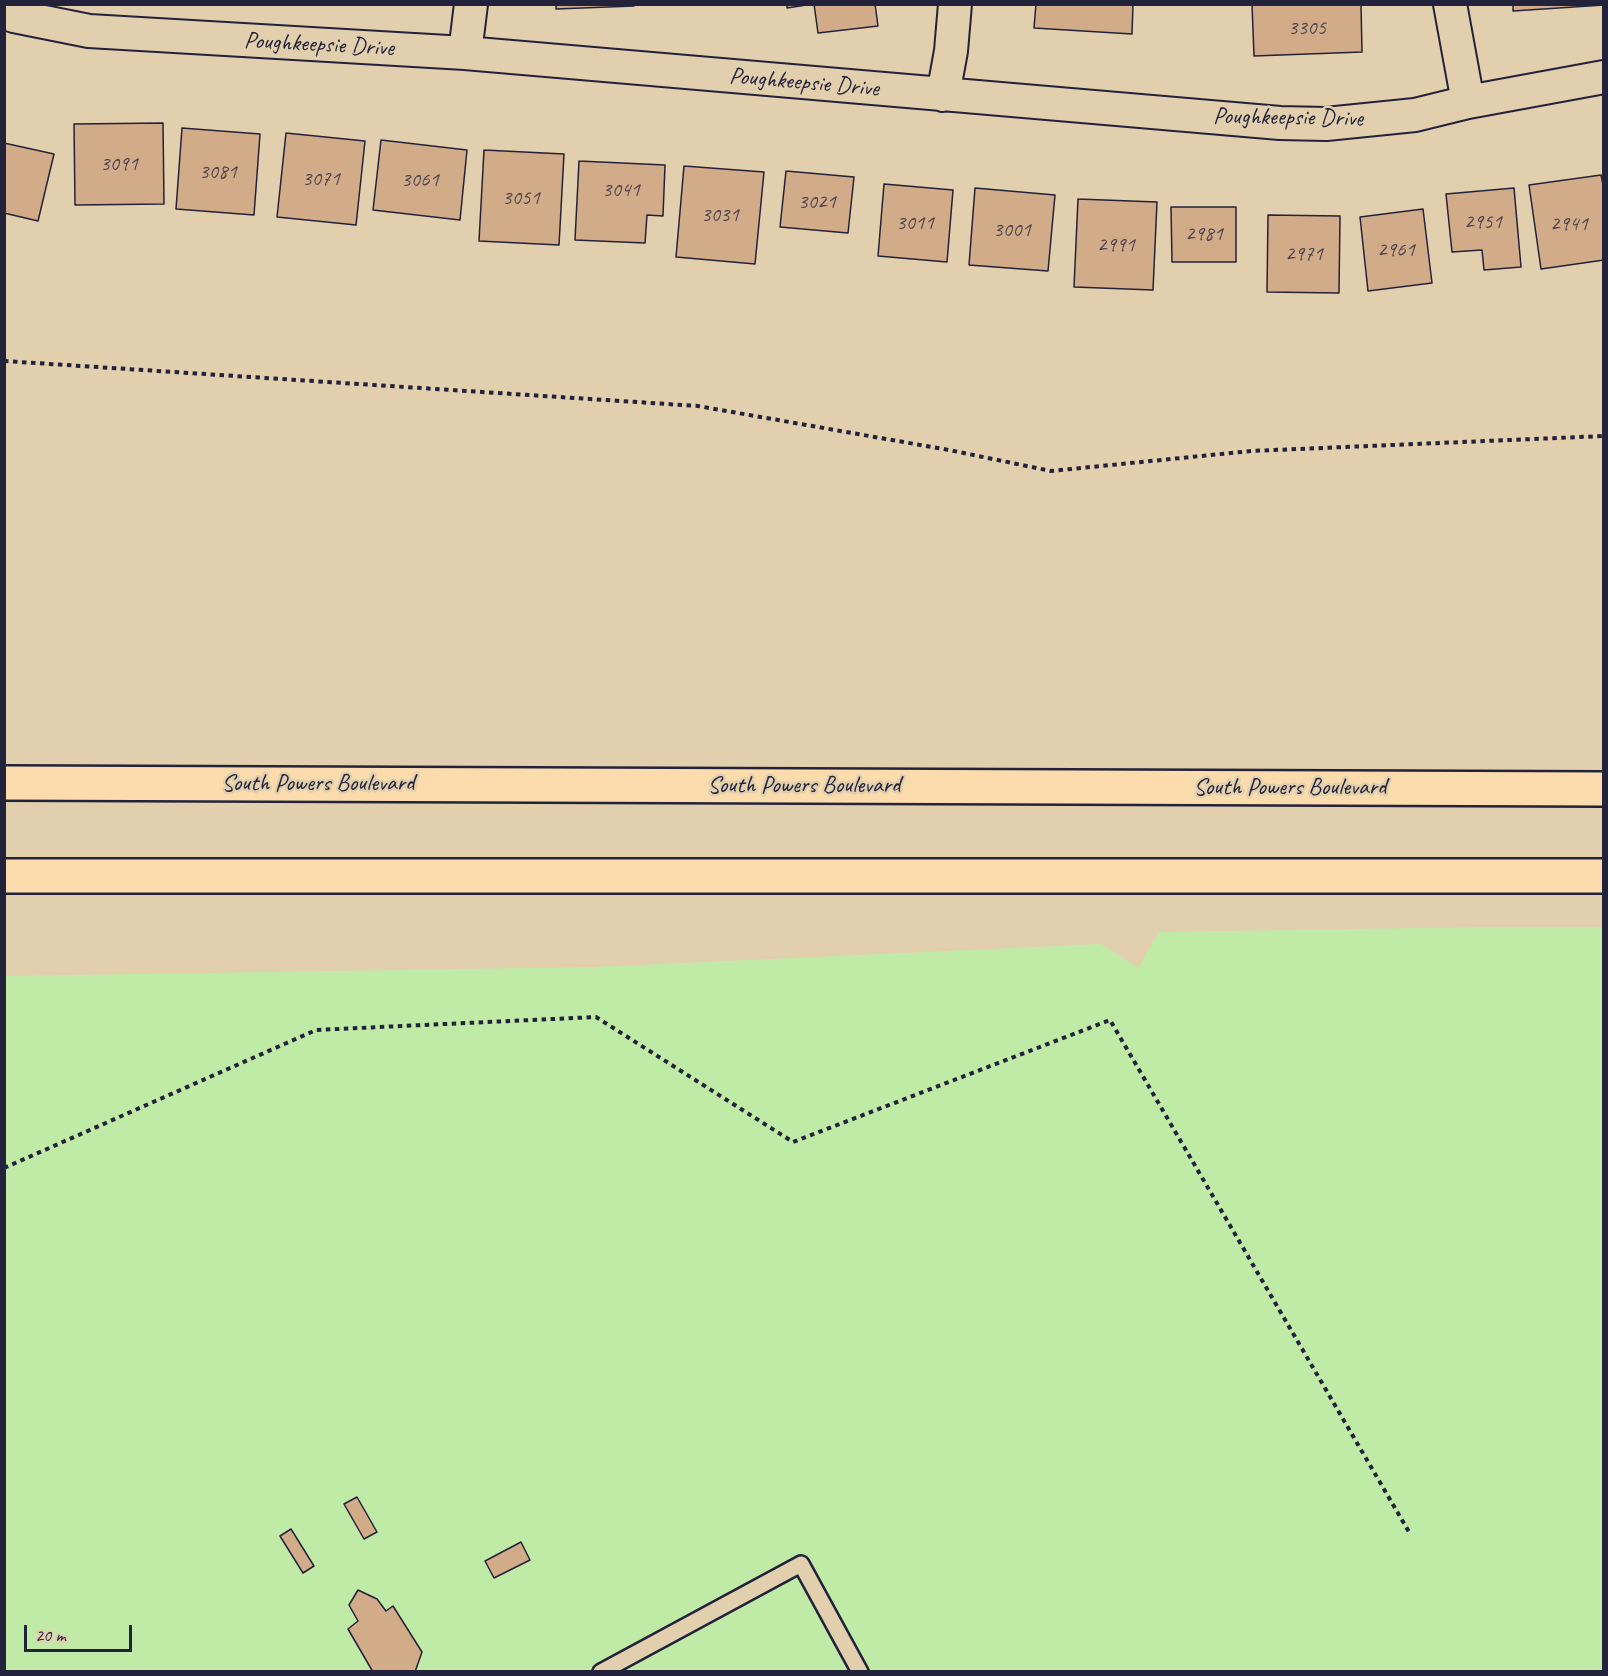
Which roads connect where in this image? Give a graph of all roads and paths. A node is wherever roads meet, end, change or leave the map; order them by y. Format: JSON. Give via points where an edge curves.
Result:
{"nodes":[{"id":1,"x":11,"y":4,"type":"edge"},
{"id":2,"x":471,"y":4,"type":"edge"},
{"id":3,"x":955,"y":4,"type":"edge"},
{"id":4,"x":1450,"y":4,"type":"edge"},
{"id":5,"x":465,"y":53,"type":"junction"},
{"id":6,"x":1604,"y":77,"type":"edge"},
{"id":7,"x":943,"y":95,"type":"junction"},
{"id":8,"x":1468,"y":102,"type":"junction"},
{"id":9,"x":4,"y":361,"type":"edge"},
{"id":10,"x":1604,"y":436,"type":"edge"},
{"id":11,"x":4,"y":783,"type":"edge"},
{"id":12,"x":1604,"y":789,"type":"edge"},
{"id":13,"x":4,"y":876,"type":"edge"},
{"id":14,"x":1604,"y":876,"type":"edge"},
{"id":15,"x":4,"y":1168,"type":"edge"},
{"id":16,"x":1409,"y":1532,"type":"dead end"},
{"id":17,"x":601,"y":1671,"type":"edge"},
{"id":18,"x":860,"y":1671,"type":"edge"}],
"edges":[{"from":1,"to":5,"type":"street","name":"Poughkeepsie Drive","via":[[14,16],[89,31]]},
{"from":2,"to":5,"type":"street"},
{"from":3,"to":7,"type":"street"},
{"from":4,"to":8,"type":"street"},
{"from":5,"to":7,"type":"street","name":"Poughkeepsie Drive"},
{"from":6,"to":8,"type":"street","name":"Poughkeepsie Drive"},
{"from":7,"to":8,"type":"street","name":"Poughkeepsie Drive","via":[[1326,124],[1415,115]]},
{"from":9,"to":10,"type":"path","via":[[698,406],[1051,471],[1251,451]]},
{"from":11,"to":12,"type":"highway","name":"South Powers Boulevard"},
{"from":13,"to":14,"type":"highway"},
{"from":15,"to":16,"type":"path","via":[[316,1030],[596,1017],[793,1142],[1110,1020]]},
{"from":17,"to":18,"type":"lane","via":[[801,1564]]}]}
